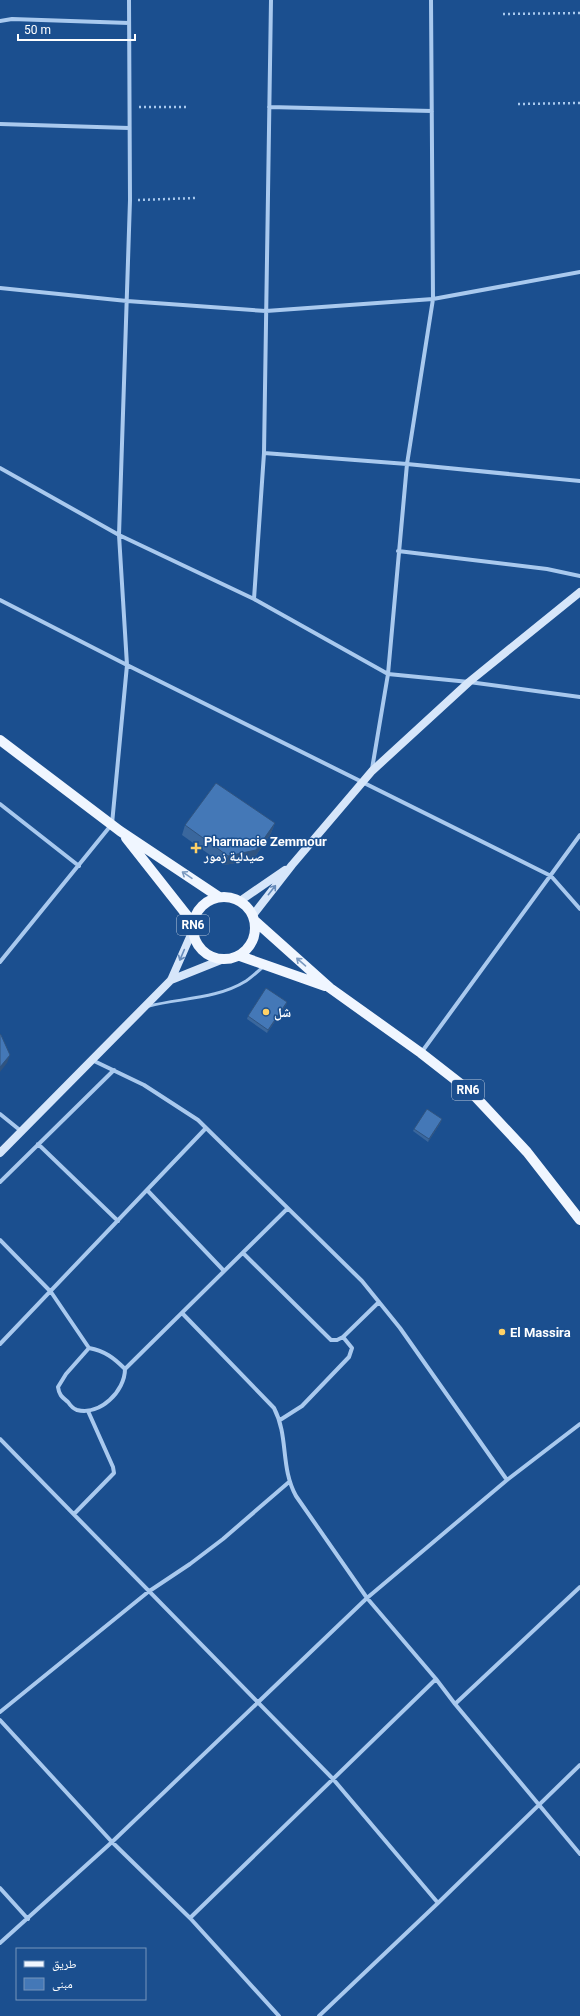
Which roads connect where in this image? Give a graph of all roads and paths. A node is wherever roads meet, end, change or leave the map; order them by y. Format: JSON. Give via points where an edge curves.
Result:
{"nodes":[{"id":1,"x":129,"y":0,"type":"edge"},
{"id":2,"x":271,"y":0,"type":"edge"},
{"id":3,"x":431,"y":0,"type":"edge"},
{"id":4,"x":502,"y":14,"type":"dead end"},
{"id":5,"x":580,"y":14,"type":"edge"},
{"id":6,"x":0,"y":21,"type":"edge"},
{"id":7,"x":128,"y":22,"type":"junction"},
{"id":8,"x":580,"y":103,"type":"edge"},
{"id":9,"x":518,"y":104,"type":"dead end"},
{"id":10,"x":130,"y":107,"type":"junction"},
{"id":11,"x":189,"y":107,"type":"dead end"},
{"id":12,"x":269,"y":107,"type":"junction"},
{"id":13,"x":432,"y":111,"type":"junction"},
{"id":14,"x":0,"y":124,"type":"edge"},
{"id":15,"x":129,"y":128,"type":"junction"},
{"id":16,"x":196,"y":198,"type":"dead end"},
{"id":17,"x":130,"y":200,"type":"junction"},
{"id":18,"x":580,"y":272,"type":"edge"},
{"id":19,"x":0,"y":288,"type":"edge"},
{"id":20,"x":432,"y":299,"type":"junction"},
{"id":21,"x":127,"y":301,"type":"junction"},
{"id":22,"x":266,"y":311,"type":"junction"},
{"id":23,"x":264,"y":453,"type":"junction"},
{"id":24,"x":407,"y":464,"type":"junction"},
{"id":25,"x":0,"y":468,"type":"edge"},
{"id":26,"x":580,"y":481,"type":"edge"},
{"id":27,"x":119,"y":534,"type":"junction"},
{"id":28,"x":398,"y":551,"type":"junction"},
{"id":29,"x":580,"y":576,"type":"edge"},
{"id":30,"x":580,"y":592,"type":"edge"},
{"id":31,"x":254,"y":599,"type":"junction"},
{"id":32,"x":0,"y":600,"type":"edge"},
{"id":33,"x":127,"y":666,"type":"junction"},
{"id":34,"x":388,"y":674,"type":"junction"},
{"id":35,"x":469,"y":682,"type":"junction"},
{"id":36,"x":580,"y":697,"type":"edge"},
{"id":37,"x":0,"y":740,"type":"edge"},
{"id":38,"x":372,"y":771,"type":"junction"},
{"id":39,"x":364,"y":783,"type":"junction"},
{"id":40,"x":0,"y":804,"type":"edge"},
{"id":41,"x":116,"y":828,"type":"junction"},
{"id":42,"x":580,"y":835,"type":"edge"},
{"id":43,"x":292,"y":865,"type":"junction"},
{"id":44,"x":79,"y":866,"type":"junction"},
{"id":45,"x":551,"y":876,"type":"junction"},
{"id":46,"x":219,"y":897,"type":"junction"},
{"id":47,"x":240,"y":901,"type":"junction"},
{"id":48,"x":580,"y":909,"type":"edge"},
{"id":49,"x":254,"y":918,"type":"junction"},
{"id":50,"x":193,"y":926,"type":"junction"},
{"id":51,"x":240,"y":956,"type":"junction"},
{"id":52,"x":222,"y":960,"type":"junction"},
{"id":53,"x":0,"y":962,"type":"edge"},
{"id":54,"x":266,"y":965,"type":"junction"},
{"id":55,"x":171,"y":980,"type":"junction"},
{"id":56,"x":330,"y":988,"type":"junction"},
{"id":57,"x":144,"y":1007,"type":"junction"},
{"id":58,"x":421,"y":1053,"type":"junction"},
{"id":59,"x":92,"y":1060,"type":"junction"},
{"id":60,"x":114,"y":1070,"type":"junction"},
{"id":61,"x":0,"y":1114,"type":"edge"},
{"id":62,"x":206,"y":1128,"type":"junction"},
{"id":63,"x":21,"y":1131,"type":"junction"},
{"id":64,"x":38,"y":1144,"type":"junction"},
{"id":65,"x":0,"y":1153,"type":"edge"},
{"id":66,"x":0,"y":1182,"type":"edge"},
{"id":67,"x":147,"y":1190,"type":"junction"},
{"id":68,"x":287,"y":1209,"type":"junction"},
{"id":69,"x":580,"y":1220,"type":"edge"},
{"id":70,"x":118,"y":1221,"type":"junction"},
{"id":71,"x":0,"y":1240,"type":"edge"},
{"id":72,"x":243,"y":1253,"type":"junction"},
{"id":73,"x":224,"y":1271,"type":"junction"},
{"id":74,"x":51,"y":1292,"type":"junction"},
{"id":75,"x":379,"y":1302,"type":"junction"},
{"id":76,"x":182,"y":1312,"type":"junction"},
{"id":77,"x":344,"y":1337,"type":"junction"},
{"id":78,"x":0,"y":1344,"type":"edge"},
{"id":79,"x":89,"y":1348,"type":"junction"},
{"id":80,"x":125,"y":1369,"type":"junction"},
{"id":81,"x":88,"y":1411,"type":"junction"},
{"id":82,"x":280,"y":1420,"type":"junction"},
{"id":83,"x":580,"y":1424,"type":"edge"},
{"id":84,"x":0,"y":1439,"type":"edge"},
{"id":85,"x":507,"y":1480,"type":"junction"},
{"id":86,"x":289,"y":1482,"type":"junction"},
{"id":87,"x":74,"y":1514,"type":"junction"},
{"id":88,"x":580,"y":1587,"type":"edge"},
{"id":89,"x":148,"y":1592,"type":"junction"},
{"id":90,"x":367,"y":1598,"type":"junction"},
{"id":91,"x":436,"y":1679,"type":"junction"},
{"id":92,"x":257,"y":1702,"type":"junction"},
{"id":93,"x":454,"y":1704,"type":"junction"},
{"id":94,"x":0,"y":1712,"type":"edge"},
{"id":95,"x":0,"y":1720,"type":"edge"},
{"id":96,"x":580,"y":1765,"type":"edge"},
{"id":97,"x":333,"y":1779,"type":"junction"},
{"id":98,"x":539,"y":1805,"type":"junction"},
{"id":99,"x":112,"y":1842,"type":"junction"},
{"id":100,"x":580,"y":1854,"type":"edge"},
{"id":101,"x":0,"y":1888,"type":"edge"},
{"id":102,"x":438,"y":1903,"type":"junction"},
{"id":103,"x":190,"y":1918,"type":"junction"},
{"id":104,"x":28,"y":1919,"type":"junction"},
{"id":105,"x":0,"y":1943,"type":"edge"},
{"id":106,"x":279,"y":2016,"type":"edge"},
{"id":107,"x":319,"y":2016,"type":"edge"}],
"edges":[{"from":1,"to":7,"type":"street"},
{"from":2,"to":12,"type":"street"},
{"from":3,"to":13,"type":"street"},
{"from":4,"to":5,"type":"path"},
{"from":6,"to":7,"type":"street","via":[[12,19]]},
{"from":7,"to":10,"type":"street"},
{"from":8,"to":9,"type":"path"},
{"from":10,"to":11,"type":"path"},
{"from":10,"to":15,"type":"street"},
{"from":12,"to":13,"type":"street"},
{"from":12,"to":22,"type":"street"},
{"from":13,"to":20,"type":"street"},
{"from":14,"to":15,"type":"street"},
{"from":15,"to":17,"type":"street"},
{"from":16,"to":17,"type":"path"},
{"from":17,"to":21,"type":"street"},
{"from":18,"to":20,"type":"street"},
{"from":19,"to":21,"type":"street"},
{"from":20,"to":22,"type":"street"},
{"from":20,"to":24,"type":"street"},
{"from":21,"to":22,"type":"street"},
{"from":21,"to":27,"type":"street"},
{"from":22,"to":23,"type":"street"},
{"from":23,"to":24,"type":"street"},
{"from":23,"to":31,"type":"street"},
{"from":24,"to":26,"type":"street"},
{"from":24,"to":28,"type":"street"},
{"from":25,"to":27,"type":"street"},
{"from":27,"to":31,"type":"street"},
{"from":27,"to":33,"type":"street"},
{"from":28,"to":29,"type":"street","via":[[547,569]]},
{"from":28,"to":34,"type":"street"},
{"from":30,"to":35,"type":"main road"},
{"from":31,"to":34,"type":"street"},
{"from":32,"to":33,"type":"street"},
{"from":33,"to":39,"type":"street"},
{"from":33,"to":41,"type":"street"},
{"from":34,"to":35,"type":"street"},
{"from":34,"to":38,"type":"street"},
{"from":35,"to":36,"type":"street"},
{"from":35,"to":38,"type":"main road"},
{"from":37,"to":41,"type":"main road","number":"RN6"},
{"from":38,"to":39,"type":"main road"},
{"from":39,"to":43,"type":"main road"},
{"from":39,"to":45,"type":"street"},
{"from":40,"to":44,"type":"street"},
{"from":41,"to":44,"type":"street"},
{"from":46,"to":41,"type":"main road","number":"RN6","one_way":true},
{"from":41,"to":50,"type":"main road","number":"RN6"},
{"from":42,"to":45,"type":"street"},
{"from":43,"to":47,"type":"main road"},
{"from":49,"to":43,"type":"main road","one_way":true},
{"from":44,"to":53,"type":"street"},
{"from":45,"to":48,"type":"street"},
{"from":45,"to":58,"type":"street"},
{"from":46,"to":47,"type":"main road","number":"RN6","via":[[231,897]]},
{"from":46,"to":50,"type":"main road","number":"RN6","via":[[202,906]]},
{"from":47,"to":49,"type":"main road","number":"RN6","via":[[248,907]]},
{"from":49,"to":51,"type":"main road","via":[[256,931],[253,941],[248,950]]},
{"from":56,"to":49,"type":"main road","number":"RN6","one_way":true},
{"from":50,"to":52,"type":"main road","number":"RN6","via":[[198,947]]},
{"from":50,"to":55,"type":"main road","one_way":true},
{"from":51,"to":52,"type":"main road"},
{"from":51,"to":54,"type":"main road","number":"RN6"},
{"from":52,"to":55,"type":"main road"},
{"from":54,"to":56,"type":"main road","number":"RN6"},
{"from":54,"to":57,"type":"lane","via":[[246,981],[227,990]]},
{"from":55,"to":57,"type":"main road"},
{"from":56,"to":58,"type":"main road","number":"RN6"},
{"from":57,"to":59,"type":"main road"},
{"from":58,"to":69,"type":"main road","number":"RN6","via":[[471,1092],[502,1124]]},
{"from":59,"to":60,"type":"street"},
{"from":59,"to":63,"type":"main road"},
{"from":60,"to":62,"type":"street","via":[[144,1085],[198,1120]]},
{"from":60,"to":64,"type":"street"},
{"from":61,"to":63,"type":"street"},
{"from":62,"to":67,"type":"street"},
{"from":62,"to":68,"type":"street"},
{"from":63,"to":65,"type":"main road"},
{"from":64,"to":66,"type":"street"},
{"from":64,"to":70,"type":"street"},
{"from":67,"to":70,"type":"street"},
{"from":67,"to":73,"type":"street"},
{"from":68,"to":72,"type":"street"},
{"from":68,"to":75,"type":"street","via":[[362,1281]]},
{"from":70,"to":74,"type":"street"},
{"from":71,"to":74,"type":"street"},
{"from":72,"to":73,"type":"street"},
{"from":72,"to":77,"type":"street","via":[[331,1340]]},
{"from":73,"to":76,"type":"street"},
{"from":74,"to":78,"type":"street"},
{"from":74,"to":79,"type":"street"},
{"from":75,"to":77,"type":"street"},
{"from":75,"to":85,"type":"street"},
{"from":76,"to":80,"type":"street"},
{"from":76,"to":82,"type":"street","via":[[274,1408]]},
{"from":77,"to":82,"type":"street","via":[[352,1348],[349,1358],[302,1406]]},
{"from":79,"to":80,"type":"street","via":[[112,1356]]},
{"from":79,"to":81,"type":"street","via":[[66,1374],[58,1388],[59,1394],[76,1410]]},
{"from":80,"to":81,"type":"street","via":[[124,1380],[118,1392]]},
{"from":81,"to":87,"type":"street","via":[[114,1473]]},
{"from":82,"to":86,"type":"street"},
{"from":83,"to":85,"type":"street"},
{"from":84,"to":87,"type":"street"},
{"from":85,"to":90,"type":"street"},
{"from":86,"to":89,"type":"street","via":[[223,1539]]},
{"from":86,"to":90,"type":"street","via":[[296,1496]]},
{"from":87,"to":89,"type":"street"},
{"from":88,"to":93,"type":"street"},
{"from":89,"to":92,"type":"street"},
{"from":89,"to":94,"type":"street"},
{"from":90,"to":91,"type":"street"},
{"from":90,"to":92,"type":"street"},
{"from":91,"to":93,"type":"street"},
{"from":91,"to":97,"type":"street"},
{"from":92,"to":97,"type":"street"},
{"from":92,"to":99,"type":"street"},
{"from":93,"to":98,"type":"street"},
{"from":95,"to":99,"type":"street"},
{"from":96,"to":98,"type":"street"},
{"from":97,"to":102,"type":"street"},
{"from":97,"to":103,"type":"street"},
{"from":98,"to":100,"type":"street"},
{"from":98,"to":102,"type":"street"},
{"from":99,"to":103,"type":"street"},
{"from":99,"to":104,"type":"street"},
{"from":101,"to":104,"type":"street"},
{"from":102,"to":107,"type":"street"},
{"from":103,"to":106,"type":"street"},
{"from":104,"to":105,"type":"street"}]}
